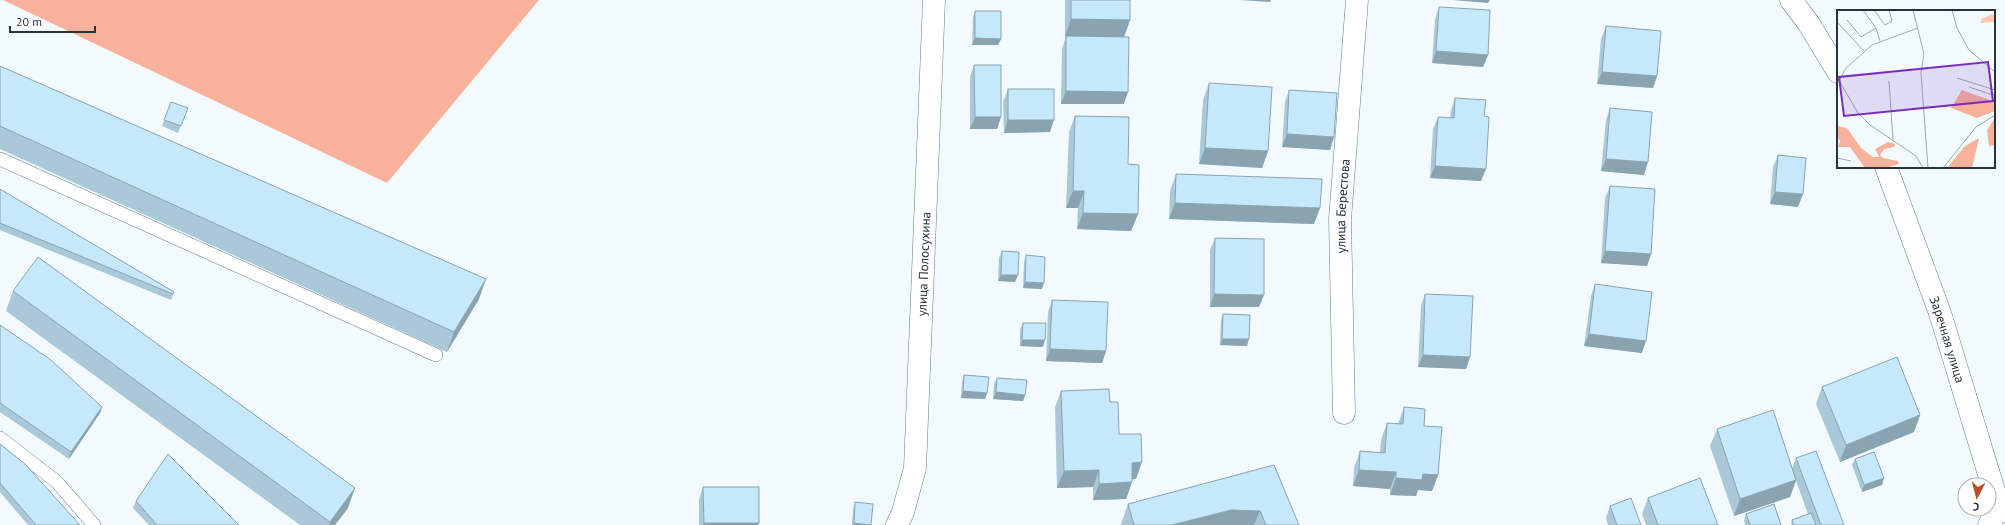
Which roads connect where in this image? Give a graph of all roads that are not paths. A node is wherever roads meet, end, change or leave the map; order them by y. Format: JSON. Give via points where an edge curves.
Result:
{"nodes":[{"id":1,"x":934,"y":0,"type":"edge"},
{"id":2,"x":1357,"y":0,"type":"edge"},
{"id":3,"x":1791,"y":0,"type":"edge"},
{"id":4,"x":1837,"y":70,"type":"edge"},
{"id":5,"x":0,"y":159,"type":"edge"},
{"id":6,"x":1886,"y":168,"type":"edge"},
{"id":7,"x":436,"y":355,"type":"dead end"},
{"id":8,"x":1344,"y":413,"type":"dead end"},
{"id":9,"x":0,"y":438,"type":"edge"},
{"id":10,"x":1998,"y":514,"type":"edge"},
{"id":11,"x":94,"y":525,"type":"edge"},
{"id":12,"x":896,"y":525,"type":"edge"}],
"edges":[{"from":1,"to":12,"type":"street","name":"улица Полосухина","via":[[915,468],[903,512]]},
{"from":2,"to":8,"type":"street","name":"улица Берестова","via":[[1340,218]]},
{"from":3,"to":4,"type":"street"},
{"from":5,"to":7,"type":"lane"},
{"from":6,"to":10,"type":"street","name":"Заречная улица","via":[[1940,313]]},
{"from":9,"to":11,"type":"lane","via":[[57,482]]}]}
